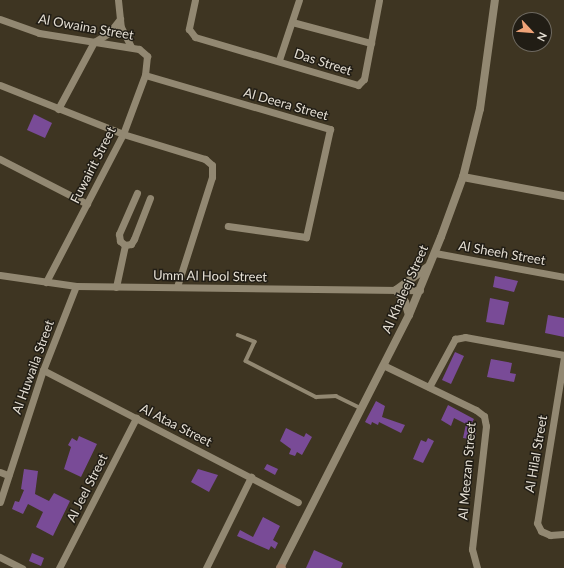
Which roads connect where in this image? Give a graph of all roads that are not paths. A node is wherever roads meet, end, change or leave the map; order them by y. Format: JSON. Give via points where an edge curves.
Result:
{"nodes":[{"id":1,"x":118,"y":0,"type":"edge"},
{"id":2,"x":195,"y":0,"type":"edge"},
{"id":3,"x":299,"y":0,"type":"edge"},
{"id":4,"x":379,"y":0,"type":"edge"},
{"id":5,"x":495,"y":0,"type":"edge"},
{"id":6,"x":0,"y":19,"type":"edge"},
{"id":7,"x":120,"y":20,"type":"junction"},
{"id":8,"x":292,"y":22,"type":"junction"},
{"id":9,"x":94,"y":42,"type":"junction"},
{"id":10,"x":371,"y":43,"type":"junction"},
{"id":11,"x":132,"y":47,"type":"junction"},
{"id":12,"x":145,"y":53,"type":"joint"},
{"id":13,"x":279,"y":60,"type":"junction"},
{"id":14,"x":145,"y":75,"type":"junction"},
{"id":15,"x":0,"y":85,"type":"edge"},
{"id":16,"x":58,"y":109,"type":"junction"},
{"id":17,"x":123,"y":134,"type":"junction"},
{"id":18,"x":0,"y":159,"type":"edge"},
{"id":19,"x":463,"y":177,"type":"junction"},
{"id":20,"x":137,"y":193,"type":"dead end"},
{"id":21,"x":564,"y":196,"type":"edge"},
{"id":22,"x":150,"y":198,"type":"dead end"},
{"id":23,"x":87,"y":204,"type":"junction"},
{"id":24,"x":228,"y":226,"type":"dead end"},
{"id":25,"x":125,"y":245,"type":"junction"},
{"id":26,"x":435,"y":253,"type":"junction"},
{"id":27,"x":430,"y":265,"type":"junction"},
{"id":28,"x":0,"y":276,"type":"edge"},
{"id":29,"x":564,"y":277,"type":"edge"},
{"id":30,"x":46,"y":282,"type":"junction"},
{"id":31,"x":76,"y":286,"type":"junction"},
{"id":32,"x":116,"y":287,"type":"junction"},
{"id":33,"x":177,"y":287,"type":"junction"},
{"id":34,"x":396,"y":290,"type":"junction"},
{"id":35,"x":420,"y":290,"type":"junction"},
{"id":36,"x":409,"y":315,"type":"junction"},
{"id":37,"x":238,"y":335,"type":"dead end"},
{"id":38,"x":564,"y":356,"type":"edge"},
{"id":39,"x":383,"y":365,"type":"junction"},
{"id":40,"x":43,"y":370,"type":"junction"},
{"id":41,"x":429,"y":387,"type":"junction"},
{"id":42,"x":361,"y":408,"type":"junction"},
{"id":43,"x":555,"y":412,"type":"junction"},
{"id":44,"x":564,"y":414,"type":"edge"},
{"id":45,"x":136,"y":418,"type":"junction"},
{"id":46,"x":0,"y":472,"type":"edge"},
{"id":47,"x":8,"y":475,"type":"junction"},
{"id":48,"x":251,"y":477,"type":"junction"},
{"id":49,"x":0,"y":502,"type":"edge"},
{"id":50,"x":298,"y":502,"type":"dead end"},
{"id":51,"x":564,"y":534,"type":"edge"},
{"id":52,"x":0,"y":557,"type":"edge"},
{"id":53,"x":22,"y":568,"type":"edge"},
{"id":54,"x":59,"y":568,"type":"edge"},
{"id":55,"x":206,"y":568,"type":"edge"},
{"id":56,"x":280,"y":568,"type":"edge"},
{"id":57,"x":477,"y":568,"type":"edge"}],
"edges":[{"from":1,"to":7,"type":"street"},
{"from":2,"to":13,"type":"street","name":"Das Street","via":[[189,29],[195,37]]},
{"from":3,"to":8,"type":"street"},
{"from":4,"to":10,"type":"street","name":"Das Street"},
{"from":5,"to":19,"type":"street","name":"Al Khaleej Street","via":[[480,109]]},
{"from":6,"to":9,"type":"street","name":"Al Owaina Street","via":[[39,33]]},
{"from":7,"to":9,"type":"street","via":[[109,33]]},
{"from":7,"to":11,"type":"street","via":[[124,34]]},
{"from":8,"to":10,"type":"street"},
{"from":8,"to":13,"type":"street"},
{"from":9,"to":11,"type":"street","name":"Al Owaina Street"},
{"from":9,"to":16,"type":"street"},
{"from":10,"to":13,"type":"street","name":"Das Street","via":[[364,79],[358,85]]},
{"from":11,"to":12,"type":"street","name":"Al Owaina Street"},
{"from":12,"to":14,"type":"street","name":"Fuwairit Street"},
{"from":14,"to":17,"type":"street","name":"Fuwairit Street"},
{"from":14,"to":24,"type":"street","name":"Al Deera Street","via":[[330,129],[306,237]]},
{"from":15,"to":16,"type":"street"},
{"from":16,"to":17,"type":"street"},
{"from":17,"to":23,"type":"street","name":"Fuwairit Street"},
{"from":17,"to":33,"type":"street","via":[[205,159],[212,165],[212,177]]},
{"from":18,"to":23,"type":"street"},
{"from":19,"to":21,"type":"street"},
{"from":19,"to":26,"type":"street","name":"Al Khaleej Street"},
{"from":20,"to":25,"type":"street","via":[[119,234],[120,241]]},
{"from":22,"to":25,"type":"street","via":[[134,239]]},
{"from":23,"to":30,"type":"street","name":"Fuwairit Street"},
{"from":25,"to":32,"type":"street"},
{"from":26,"to":27,"type":"street","name":"Al Khaleej Street"},
{"from":26,"to":29,"type":"street","name":"Al Sheeh Street"},
{"from":27,"to":34,"type":"street"},
{"from":27,"to":35,"type":"street","name":"Al Khaleej Street"},
{"from":28,"to":30,"type":"street","name":"Umm Al Hool Street"},
{"from":30,"to":31,"type":"street","name":"Umm Al Hool Street"},
{"from":31,"to":32,"type":"street","name":"Umm Al Hool Street"},
{"from":31,"to":40,"type":"street","name":"Al Huwaila Street"},
{"from":32,"to":33,"type":"street","name":"Umm Al Hool Street"},
{"from":33,"to":34,"type":"street","name":"Umm Al Hool Street"},
{"from":34,"to":35,"type":"street","name":"Umm Al Hool Street"},
{"from":34,"to":36,"type":"street","via":[[405,302]]},
{"from":35,"to":36,"type":"street","name":"Al Khaleej Street"},
{"from":36,"to":39,"type":"street","name":"Al Khaleej Street"},
{"from":37,"to":42,"type":"lane","via":[[255,342],[246,361],[316,397],[336,396]]},
{"from":38,"to":41,"type":"street","via":[[465,337],[455,339]]},
{"from":38,"to":43,"type":"street","name":"Al Hilal Street"},
{"from":39,"to":41,"type":"street","name":"Al Meezan Street"},
{"from":39,"to":42,"type":"street","name":"Al Khaleej Street"},
{"from":40,"to":45,"type":"street","name":"Al Ataa Street"},
{"from":40,"to":47,"type":"street","name":"Al Huwaila Street"},
{"from":41,"to":57,"type":"street","name":"Al Meezan Street","via":[[484,416],[486,426],[472,549]]},
{"from":42,"to":56,"type":"street","name":"Al Khaleej Street"},
{"from":43,"to":44,"type":"street"},
{"from":43,"to":51,"type":"street","name":"Al Hilal Street","via":[[537,523],[541,531],[550,536]]},
{"from":45,"to":48,"type":"street","name":"Al Ataa Street"},
{"from":45,"to":54,"type":"street","name":"Al Jeel Street"},
{"from":46,"to":47,"type":"street"},
{"from":47,"to":49,"type":"street","name":"Al Huwaila Street"},
{"from":48,"to":50,"type":"street","name":"Al Ataa Street"},
{"from":48,"to":55,"type":"street"},
{"from":52,"to":53,"type":"street"}]}
